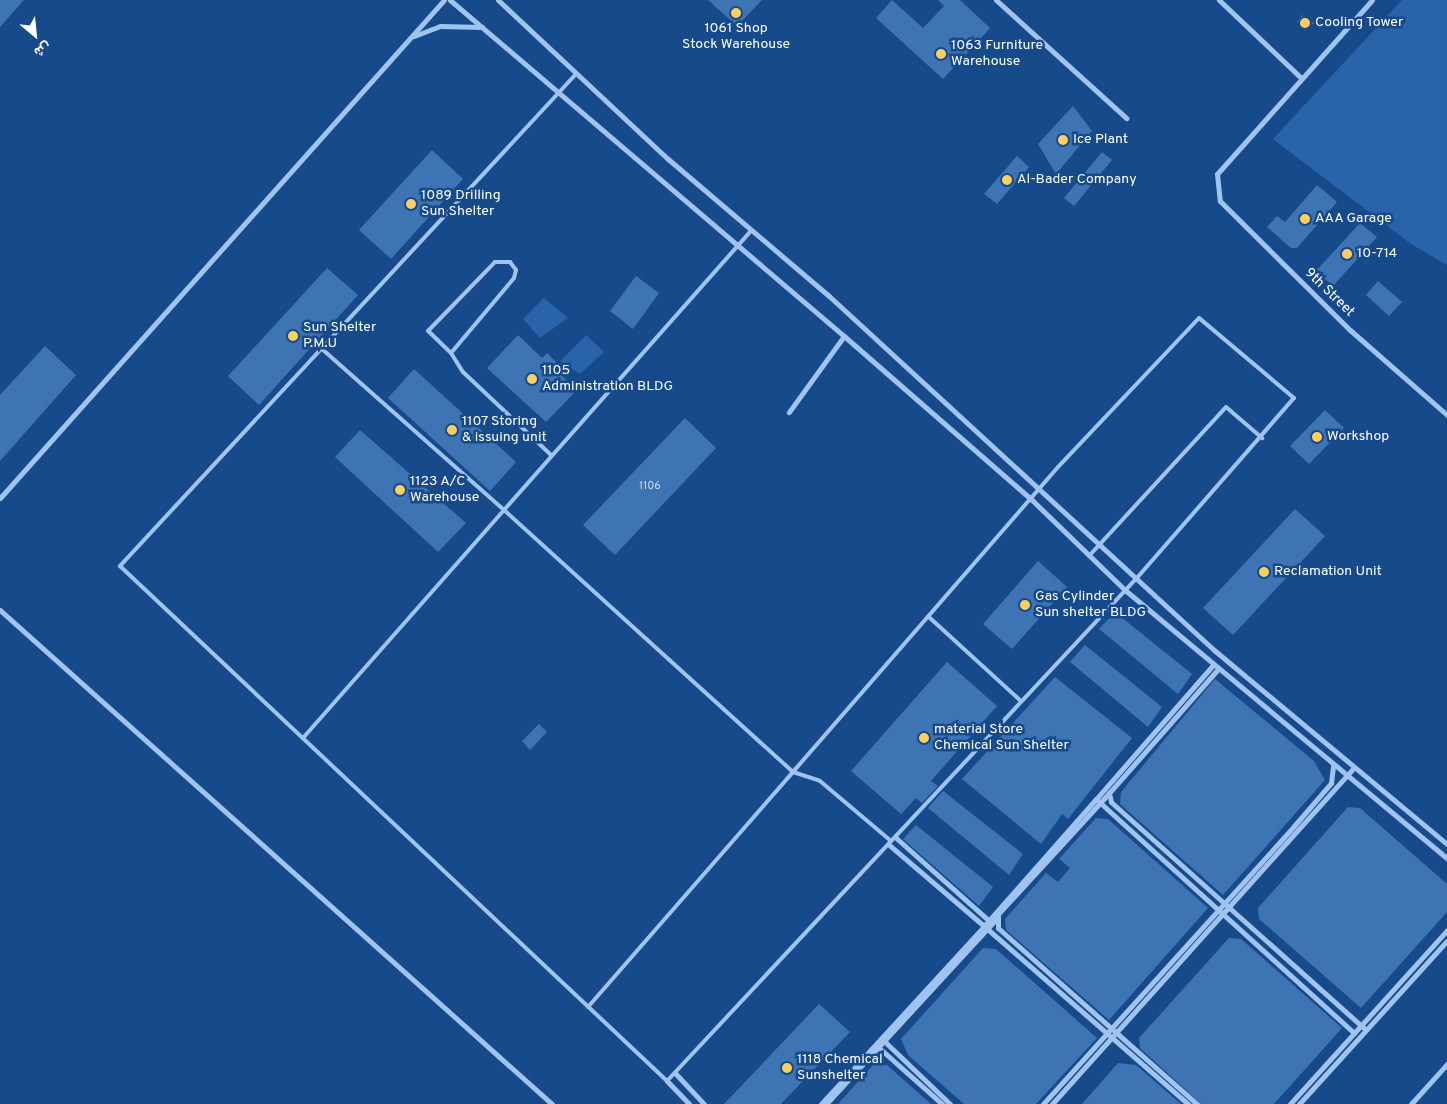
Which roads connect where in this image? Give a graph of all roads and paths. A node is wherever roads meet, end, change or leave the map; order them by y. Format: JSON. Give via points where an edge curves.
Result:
{"nodes":[{"id":1,"x":444,"y":0,"type":"edge"},
{"id":2,"x":450,"y":0,"type":"edge"},
{"id":3,"x":996,"y":0,"type":"edge"},
{"id":4,"x":1219,"y":0,"type":"edge"},
{"id":5,"x":1372,"y":0,"type":"edge"},
{"id":6,"x":497,"y":1,"type":"edge"},
{"id":7,"x":483,"y":27,"type":"junction"},
{"id":8,"x":412,"y":37,"type":"junction"},
{"id":9,"x":576,"y":74,"type":"junction"},
{"id":10,"x":1300,"y":76,"type":"junction"},
{"id":11,"x":556,"y":93,"type":"junction"},
{"id":12,"x":1126,"y":118,"type":"dead end"},
{"id":13,"x":751,"y":231,"type":"junction"},
{"id":14,"x":737,"y":248,"type":"junction"},
{"id":15,"x":844,"y":336,"type":"junction"},
{"id":16,"x":320,"y":347,"type":"junction"},
{"id":17,"x":451,"y":353,"type":"junction"},
{"id":18,"x":790,"y":412,"type":"dead end"},
{"id":19,"x":1447,"y":415,"type":"edge"},
{"id":20,"x":1262,"y":438,"type":"junction"},
{"id":21,"x":550,"y":454,"type":"junction"},
{"id":22,"x":1041,"y":491,"type":"junction"},
{"id":23,"x":0,"y":498,"type":"edge"},
{"id":24,"x":1033,"y":501,"type":"junction"},
{"id":25,"x":504,"y":510,"type":"junction"},
{"id":26,"x":1099,"y":545,"type":"junction"},
{"id":27,"x":1089,"y":556,"type":"junction"},
{"id":28,"x":1136,"y":579,"type":"junction"},
{"id":29,"x":1124,"y":590,"type":"junction"},
{"id":30,"x":0,"y":610,"type":"edge"},
{"id":31,"x":930,"y":618,"type":"junction"},
{"id":32,"x":1213,"y":665,"type":"junction"},
{"id":33,"x":1218,"y":669,"type":"junction"},
{"id":34,"x":1022,"y":701,"type":"junction"},
{"id":35,"x":303,"y":738,"type":"junction"},
{"id":36,"x":1334,"y":766,"type":"junction"},
{"id":37,"x":1353,"y":769,"type":"junction"},
{"id":38,"x":793,"y":772,"type":"junction"},
{"id":39,"x":1346,"y":776,"type":"junction"},
{"id":40,"x":1108,"y":793,"type":"junction"},
{"id":41,"x":1098,"y":801,"type":"junction"},
{"id":42,"x":891,"y":841,"type":"junction"},
{"id":43,"x":1447,"y":844,"type":"edge"},
{"id":44,"x":1447,"y":858,"type":"edge"},
{"id":45,"x":1224,"y":904,"type":"junction"},
{"id":46,"x":1229,"y":908,"type":"junction"},
{"id":47,"x":1218,"y":910,"type":"junction"},
{"id":48,"x":1223,"y":914,"type":"junction"},
{"id":49,"x":998,"y":917,"type":"junction"},
{"id":50,"x":988,"y":920,"type":"junction"},
{"id":51,"x":985,"y":928,"type":"junction"},
{"id":52,"x":1447,"y":930,"type":"edge"},
{"id":53,"x":1447,"y":941,"type":"edge"},
{"id":54,"x":588,"y":1006,"type":"junction"},
{"id":55,"x":1361,"y":1026,"type":"junction"},
{"id":56,"x":1111,"y":1028,"type":"junction"},
{"id":57,"x":1366,"y":1030,"type":"junction"},
{"id":58,"x":1117,"y":1033,"type":"junction"},
{"id":59,"x":1354,"y":1033,"type":"junction"},
{"id":60,"x":1104,"y":1036,"type":"junction"},
{"id":61,"x":882,"y":1039,"type":"junction"},
{"id":62,"x":1110,"y":1040,"type":"junction"},
{"id":63,"x":876,"y":1046,"type":"junction"},
{"id":64,"x":1447,"y":1064,"type":"edge"},
{"id":65,"x":674,"y":1073,"type":"junction"},
{"id":66,"x":668,"y":1081,"type":"junction"},
{"id":67,"x":552,"y":1104,"type":"edge"},
{"id":68,"x":689,"y":1104,"type":"edge"},
{"id":69,"x":704,"y":1104,"type":"edge"},
{"id":70,"x":820,"y":1104,"type":"edge"},
{"id":71,"x":826,"y":1104,"type":"edge"},
{"id":72,"x":942,"y":1104,"type":"edge"},
{"id":73,"x":950,"y":1104,"type":"edge"},
{"id":74,"x":1042,"y":1104,"type":"edge"},
{"id":75,"x":1052,"y":1104,"type":"edge"},
{"id":76,"x":1188,"y":1104,"type":"edge"},
{"id":77,"x":1197,"y":1104,"type":"edge"},
{"id":78,"x":1290,"y":1104,"type":"edge"},
{"id":79,"x":1299,"y":1104,"type":"edge"},
{"id":80,"x":1411,"y":1104,"type":"edge"}],
"edges":[{"from":1,"to":8,"type":"street"},
{"from":2,"to":7,"type":"street"},
{"from":3,"to":12,"type":"street"},
{"from":4,"to":10,"type":"street"},
{"from":5,"to":10,"type":"street"},
{"from":6,"to":9,"type":"street"},
{"from":7,"to":8,"type":"street","via":[[440,26]]},
{"from":7,"to":11,"type":"street"},
{"from":8,"to":23,"type":"street"},
{"from":9,"to":11,"type":"lane"},
{"from":9,"to":13,"type":"street"},
{"from":10,"to":19,"type":"street","name":"9th Street","via":[[1217,174],[1220,202],[1350,330]]},
{"from":11,"to":14,"type":"street"},
{"from":11,"to":16,"type":"lane"},
{"from":13,"to":14,"type":"lane"},
{"from":13,"to":22,"type":"street"},
{"from":14,"to":15,"type":"street"},
{"from":14,"to":21,"type":"lane"},
{"from":15,"to":18,"type":"street"},
{"from":15,"to":24,"type":"street"},
{"from":16,"to":25,"type":"lane"},
{"from":16,"to":35,"type":"lane","via":[[120,566]]},
{"from":17,"to":17,"type":"lane","via":[[514,278],[516,270],[510,262],[495,262],[428,331]]},
{"from":17,"to":21,"type":"lane","via":[[463,372]]},
{"from":20,"to":22,"type":"lane","via":[[1294,398],[1200,318]]},
{"from":20,"to":26,"type":"lane","via":[[1226,407]]},
{"from":20,"to":28,"type":"lane"},
{"from":21,"to":25,"type":"lane"},
{"from":22,"to":24,"type":"lane"},
{"from":22,"to":26,"type":"street"},
{"from":24,"to":27,"type":"street"},
{"from":24,"to":31,"type":"lane"},
{"from":25,"to":35,"type":"lane"},
{"from":25,"to":38,"type":"lane"},
{"from":26,"to":27,"type":"lane"},
{"from":26,"to":28,"type":"street"},
{"from":27,"to":29,"type":"street"},
{"from":28,"to":29,"type":"lane"},
{"from":28,"to":37,"type":"street"},
{"from":29,"to":32,"type":"street"},
{"from":29,"to":34,"type":"lane"},
{"from":30,"to":67,"type":"street"},
{"from":31,"to":34,"type":"lane"},
{"from":31,"to":38,"type":"lane"},
{"from":32,"to":33,"type":"street"},
{"from":32,"to":41,"type":"street"},
{"from":33,"to":36,"type":"street"},
{"from":33,"to":40,"type":"street"},
{"from":34,"to":42,"type":"lane"},
{"from":35,"to":54,"type":"lane"},
{"from":36,"to":39,"type":"street"},
{"from":36,"to":45,"type":"street","via":[[1331,783]]},
{"from":37,"to":39,"type":"street"},
{"from":37,"to":43,"type":"street"},
{"from":38,"to":42,"type":"lane","via":[[820,782]]},
{"from":38,"to":54,"type":"lane"},
{"from":39,"to":44,"type":"street"},
{"from":39,"to":46,"type":"street"},
{"from":40,"to":41,"type":"street"},
{"from":40,"to":45,"type":"street","via":[[1111,802]]},
{"from":41,"to":47,"type":"street"},
{"from":41,"to":49,"type":"street"},
{"from":41,"to":50,"type":"street"},
{"from":42,"to":50,"type":"street"},
{"from":42,"to":51,"type":"street"},
{"from":42,"to":65,"type":"lane"},
{"from":45,"to":46,"type":"street"},
{"from":45,"to":47,"type":"street"},
{"from":46,"to":48,"type":"street"},
{"from":46,"to":55,"type":"street"},
{"from":47,"to":48,"type":"street"},
{"from":47,"to":56,"type":"street"},
{"from":48,"to":58,"type":"street"},
{"from":48,"to":59,"type":"street"},
{"from":49,"to":51,"type":"street"},
{"from":49,"to":56,"type":"street","via":[[998,928]]},
{"from":50,"to":51,"type":"street"},
{"from":51,"to":60,"type":"street"},
{"from":51,"to":61,"type":"street"},
{"from":52,"to":55,"type":"street"},
{"from":53,"to":57,"type":"street"},
{"from":54,"to":66,"type":"lane"},
{"from":55,"to":57,"type":"street"},
{"from":55,"to":59,"type":"street"},
{"from":56,"to":58,"type":"street"},
{"from":56,"to":60,"type":"street"},
{"from":57,"to":79,"type":"street"},
{"from":58,"to":62,"type":"street"},
{"from":58,"to":77,"type":"street"},
{"from":59,"to":78,"type":"street"},
{"from":60,"to":62,"type":"street"},
{"from":60,"to":74,"type":"street"},
{"from":61,"to":63,"type":"street"},
{"from":61,"to":73,"type":"street"},
{"from":62,"to":75,"type":"street"},
{"from":62,"to":76,"type":"street"},
{"from":63,"to":70,"type":"street"},
{"from":63,"to":71,"type":"street"},
{"from":63,"to":72,"type":"street"},
{"from":64,"to":80,"type":"street"},
{"from":65,"to":66,"type":"lane"},
{"from":65,"to":69,"type":"street"},
{"from":66,"to":68,"type":"street"}]}
